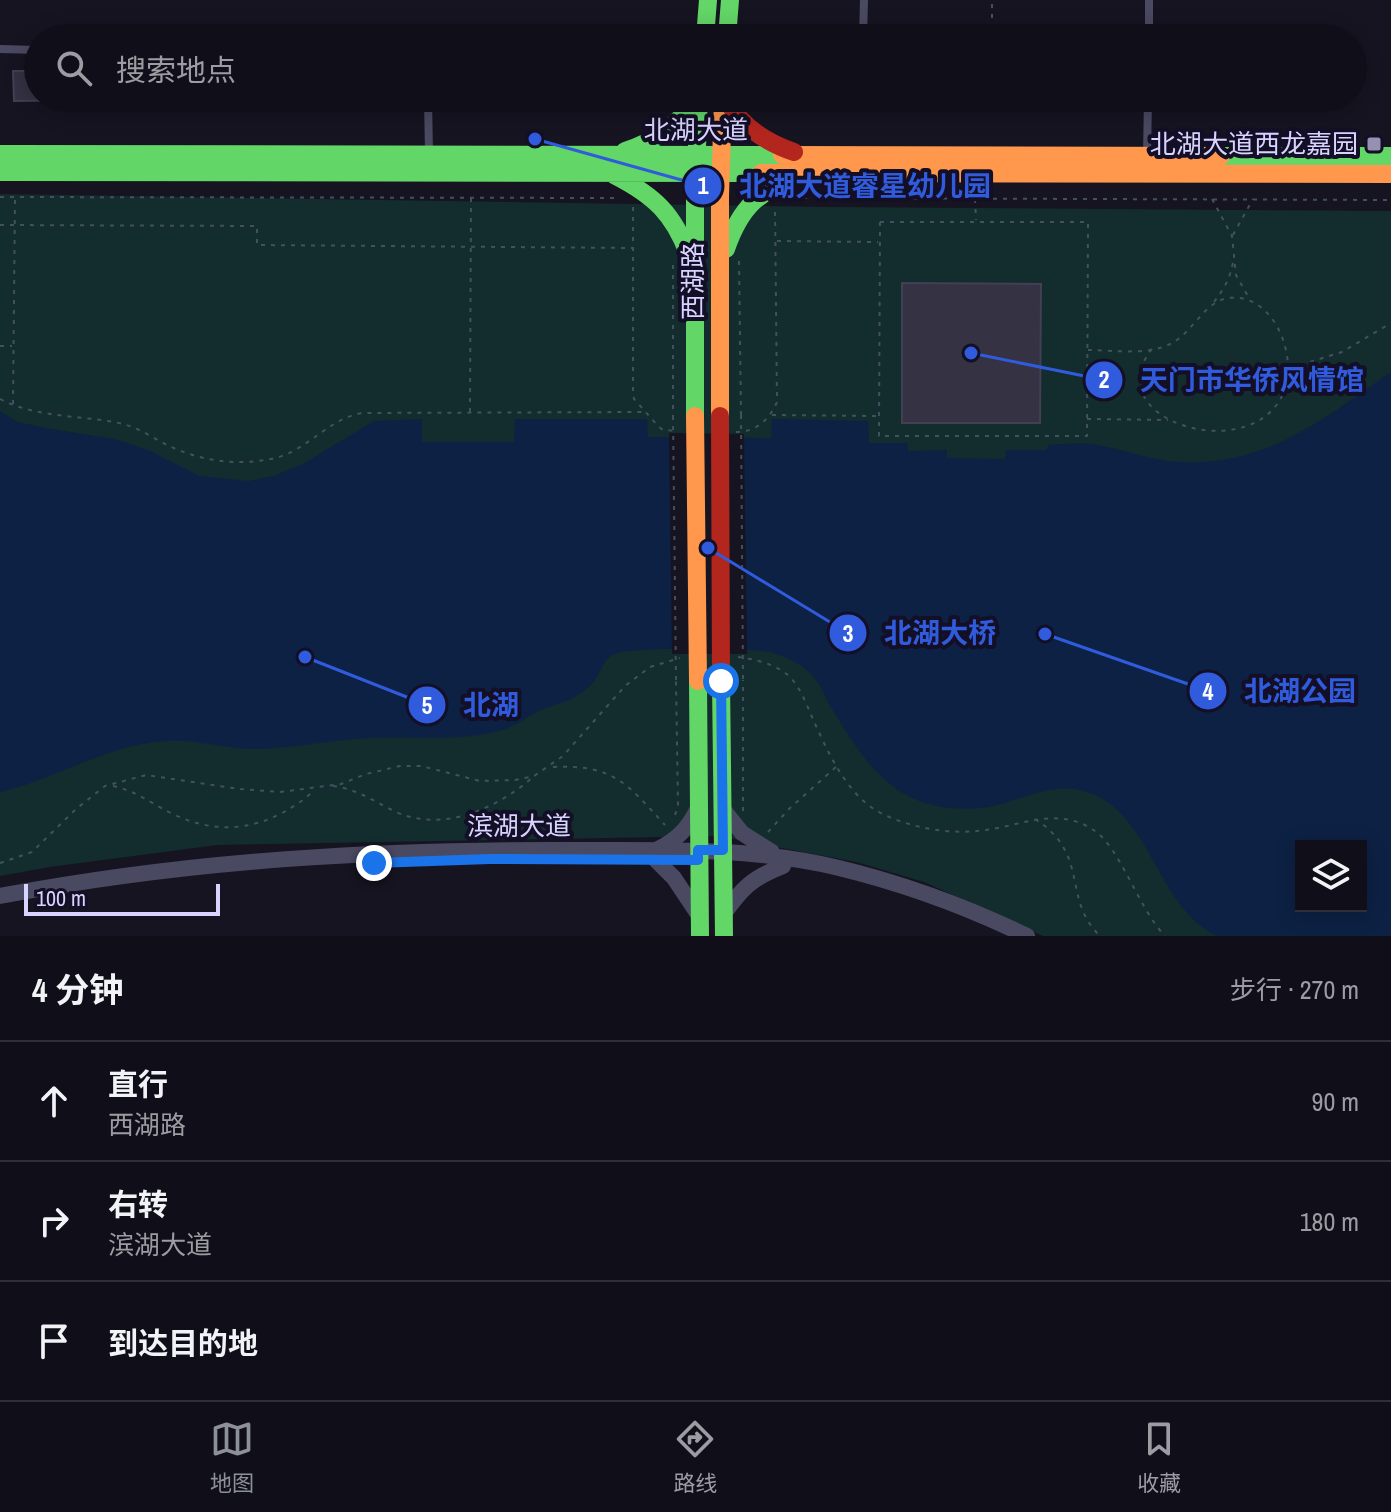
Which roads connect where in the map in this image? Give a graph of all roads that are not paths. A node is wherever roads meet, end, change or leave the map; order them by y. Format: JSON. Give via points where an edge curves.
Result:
{"nodes":[{"id":1,"x":708,"y":0,"type":"edge"},
{"id":2,"x":730,"y":0,"type":"edge"},
{"id":3,"x":864,"y":0,"type":"edge"},
{"id":4,"x":1149,"y":0,"type":"edge"},
{"id":5,"x":706,"y":24,"type":"edge"},
{"id":6,"x":728,"y":24,"type":"edge"},
{"id":7,"x":863,"y":24,"type":"edge"},
{"id":8,"x":1149,"y":24,"type":"edge"},
{"id":9,"x":0,"y":49,"type":"edge"},
{"id":10,"x":24,"y":50,"type":"edge"},
{"id":11,"x":428,"y":112,"type":"edge"},
{"id":12,"x":685,"y":112,"type":"edge"},
{"id":13,"x":697,"y":112,"type":"edge"},
{"id":14,"x":724,"y":112,"type":"edge"},
{"id":15,"x":734,"y":112,"type":"edge"},
{"id":16,"x":1148,"y":112,"type":"edge"},
{"id":17,"x":0,"y":154,"type":"edge"},
{"id":18,"x":429,"y":155,"type":"junction"},
{"id":19,"x":1147,"y":156,"type":"junction"},
{"id":20,"x":1391,"y":156,"type":"edge"},
{"id":21,"x":611,"y":164,"type":"junction"},
{"id":22,"x":695,"y":164,"type":"junction"},
{"id":23,"x":721,"y":164,"type":"junction"},
{"id":24,"x":807,"y":164,"type":"junction"},
{"id":25,"x":0,"y":172,"type":"edge"},
{"id":26,"x":1391,"y":174,"type":"edge"},
{"id":27,"x":719,"y":273,"type":"junction"},
{"id":28,"x":695,"y":274,"type":"junction"},
{"id":29,"x":698,"y":808,"type":"junction"},
{"id":30,"x":722,"y":808,"type":"junction"},
{"id":31,"x":655,"y":855,"type":"junction"},
{"id":32,"x":698,"y":855,"type":"junction"},
{"id":33,"x":723,"y":855,"type":"junction"},
{"id":34,"x":784,"y":862,"type":"junction"},
{"id":35,"x":0,"y":896,"type":"edge"},
{"id":36,"x":0,"y":905,"type":"edge"},
{"id":37,"x":699,"y":915,"type":"junction"},
{"id":38,"x":723,"y":915,"type":"junction"},
{"id":39,"x":700,"y":936,"type":"edge"},
{"id":40,"x":724,"y":936,"type":"edge"},
{"id":41,"x":1003,"y":936,"type":"edge"},
{"id":42,"x":1027,"y":936,"type":"edge"}],
"edges":[{"from":1,"to":5,"type":"main road"},
{"from":2,"to":6,"type":"main road"},
{"from":3,"to":7,"type":"lane"},
{"from":4,"to":8,"type":"lane"},
{"from":9,"to":10,"type":"lane"},
{"from":11,"to":18,"type":"lane"},
{"from":12,"to":21,"type":"main road","via":[[658,137]]},
{"from":13,"to":22,"type":"main road","name":"西湖路"},
{"from":14,"to":23,"type":"main road","name":"西湖路"},
{"from":15,"to":24,"type":"main road","via":[[752,130]]},
{"from":16,"to":19,"type":"lane"},
{"from":17,"to":18,"type":"main road","name":"北湖大道"},
{"from":18,"to":21,"type":"main road","name":"北湖大道"},
{"from":19,"to":20,"type":"main road","name":"北湖大道"},
{"from":19,"to":24,"type":"main road","name":"北湖大道"},
{"from":21,"to":22,"type":"main road","name":"北湖大道"},
{"from":21,"to":25,"type":"main road","name":"北湖大道"},
{"from":21,"to":28,"type":"main road","via":[[669,214]]},
{"from":22,"to":23,"type":"main road","name":"北湖大道"},
{"from":22,"to":28,"type":"main road","name":"西湖路"},
{"from":23,"to":24,"type":"main road","name":"北湖大道"},
{"from":23,"to":27,"type":"main road","name":"西湖路"},
{"from":24,"to":26,"type":"main road","name":"北湖大道"},
{"from":24,"to":27,"type":"main road","via":[[748,203],[732,229]]},
{"from":27,"to":30,"type":"main road","name":"西湖路","bridge":true},
{"from":28,"to":29,"type":"main road","name":"西湖路","bridge":true},
{"from":29,"to":31,"type":"street","via":[[677,838]]},
{"from":29,"to":32,"type":"main road"},
{"from":30,"to":33,"type":"main road"},
{"from":30,"to":34,"type":"street","via":[[742,833]]},
{"from":31,"to":32,"type":"street","name":"滨湖大道"},
{"from":31,"to":35,"type":"street","name":"滨湖大道","via":[[490,849],[277,858]]},
{"from":31,"to":36,"type":"street","name":"滨湖大道","via":[[278,868]]},
{"from":31,"to":37,"type":"street"},
{"from":32,"to":33,"type":"street","name":"滨湖大道"},
{"from":32,"to":37,"type":"main road"},
{"from":33,"to":34,"type":"street","name":"滨湖大道"},
{"from":33,"to":38,"type":"main road"},
{"from":34,"to":38,"type":"street","via":[[744,887]]},
{"from":34,"to":41,"type":"street","name":"滨湖大道","via":[[938,908]]},
{"from":34,"to":42,"type":"street","name":"滨湖大道","via":[[838,868],[894,883]]},
{"from":37,"to":39,"type":"main road"},
{"from":38,"to":40,"type":"main road"}]}
